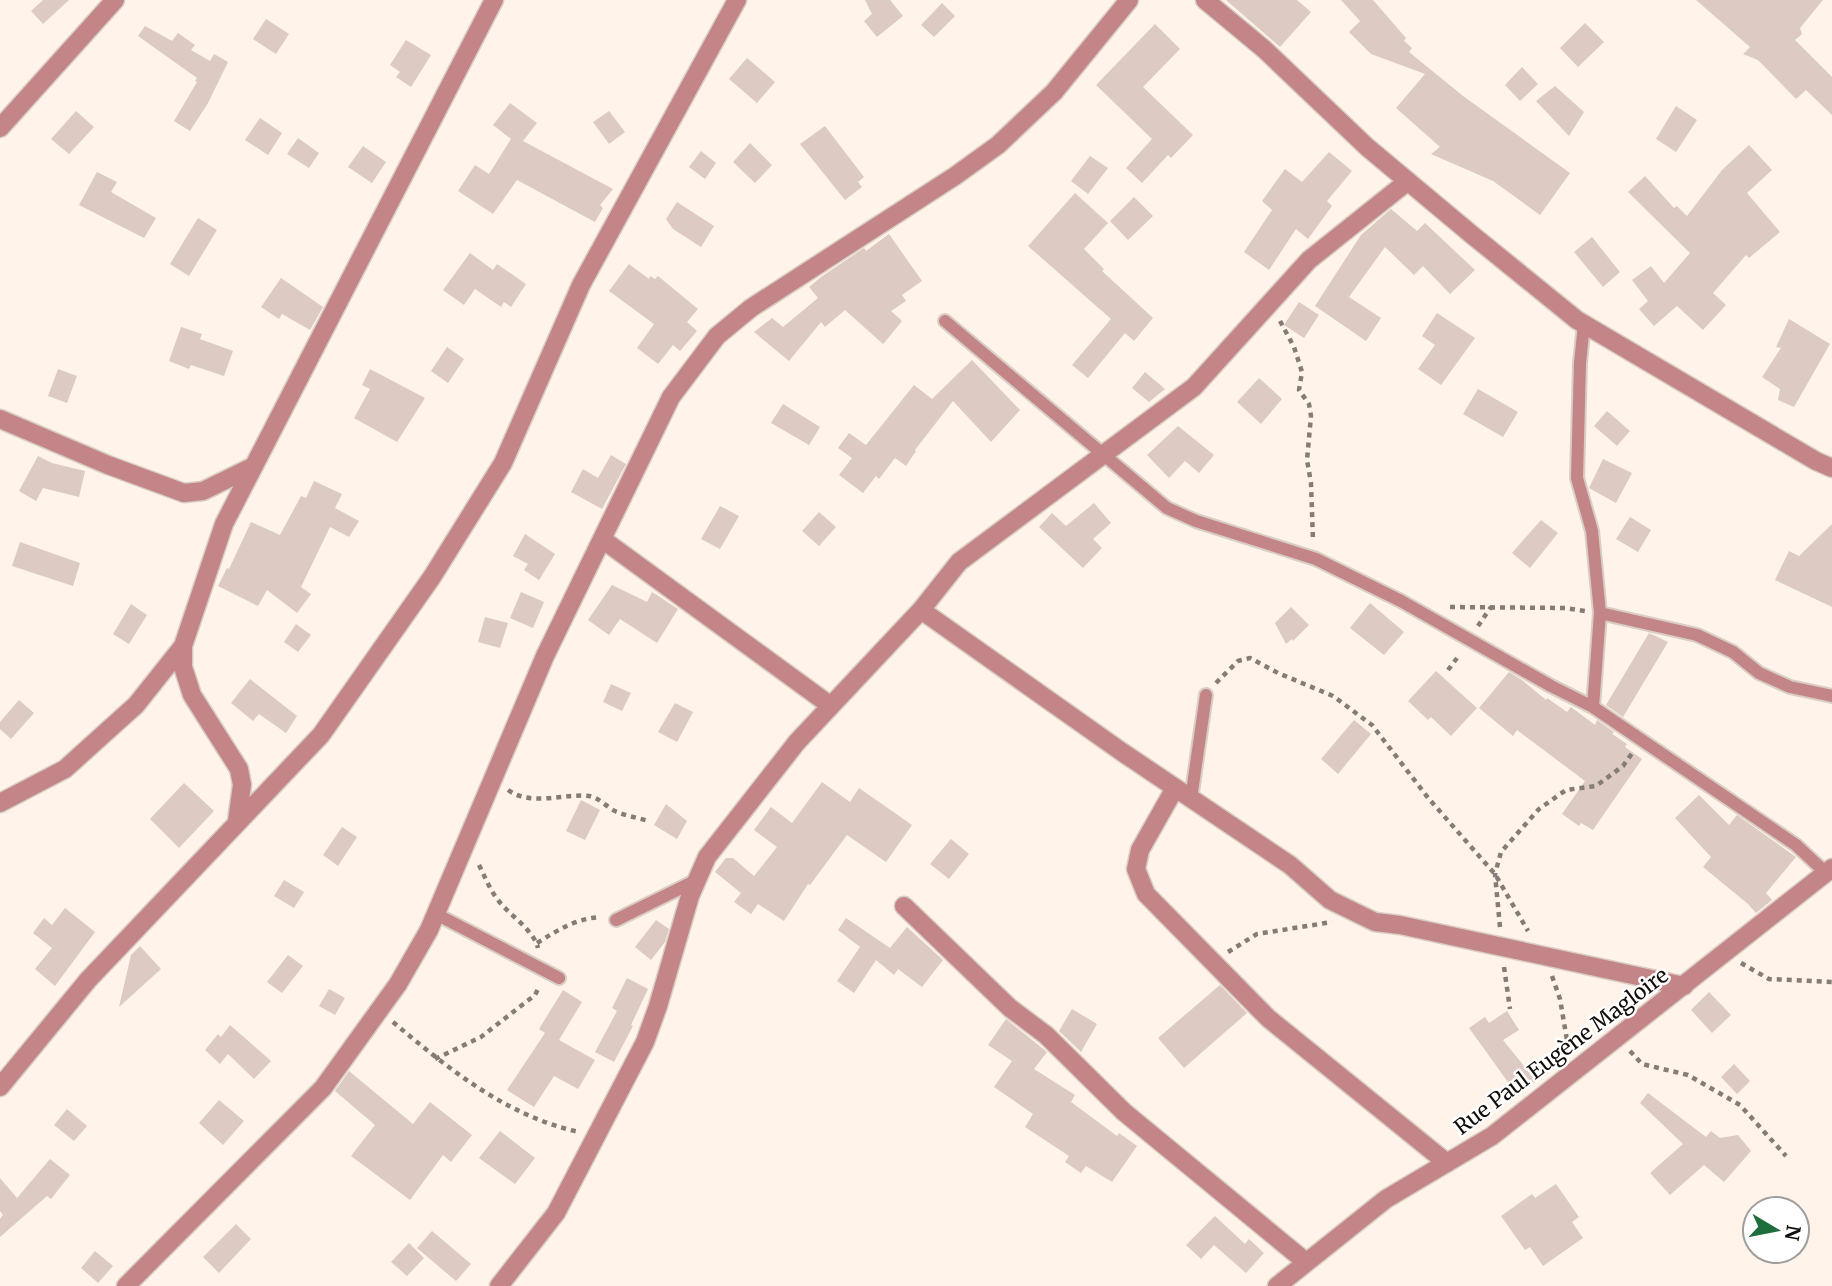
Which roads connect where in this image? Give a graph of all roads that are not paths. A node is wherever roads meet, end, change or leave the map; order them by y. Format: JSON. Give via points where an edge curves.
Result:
{"nodes":[{"id":1,"x":115,"y":0,"type":"edge"},
{"id":2,"x":494,"y":0,"type":"edge"},
{"id":3,"x":737,"y":0,"type":"edge"},
{"id":4,"x":1129,"y":0,"type":"edge"},
{"id":5,"x":1205,"y":0,"type":"edge"},
{"id":6,"x":0,"y":128,"type":"edge"},
{"id":7,"x":1408,"y":181,"type":"junction"},
{"id":8,"x":945,"y":321,"type":"dead end"},
{"id":9,"x":1584,"y":324,"type":"junction"},
{"id":10,"x":0,"y":419,"type":"edge"},
{"id":11,"x":1102,"y":456,"type":"junction"},
{"id":12,"x":254,"y":466,"type":"junction"},
{"id":13,"x":1832,"y":468,"type":"edge"},
{"id":14,"x":602,"y":539,"type":"junction"},
{"id":15,"x":921,"y":610,"type":"junction"},
{"id":16,"x":1600,"y":613,"type":"junction"},
{"id":17,"x":183,"y":646,"type":"junction"},
{"id":18,"x":1206,"y":695,"type":"road end"},
{"id":19,"x":1832,"y":696,"type":"edge"},
{"id":20,"x":831,"y":706,"type":"junction"},
{"id":21,"x":1593,"y":707,"type":"junction"},
{"id":22,"x":1175,"y":788,"type":"junction"},
{"id":23,"x":1191,"y":799,"type":"junction"},
{"id":24,"x":0,"y":803,"type":"edge"},
{"id":25,"x":237,"y":821,"type":"junction"},
{"id":26,"x":1829,"y":871,"type":"edge"},
{"id":27,"x":697,"y":880,"type":"junction"},
{"id":28,"x":904,"y":906,"type":"dead end"},
{"id":29,"x":436,"y":914,"type":"junction"},
{"id":30,"x":616,"y":920,"type":"road end"},
{"id":31,"x":559,"y":978,"type":"dead end"},
{"id":32,"x":1684,"y":986,"type":"junction"},
{"id":33,"x":0,"y":1087,"type":"edge"},
{"id":34,"x":1447,"y":1163,"type":"junction"},
{"id":35,"x":1306,"y":1262,"type":"junction"},
{"id":36,"x":127,"y":1286,"type":"edge"},
{"id":37,"x":499,"y":1286,"type":"edge"},
{"id":38,"x":1277,"y":1286,"type":"edge"}],
"edges":[{"from":1,"to":6,"type":"street"},
{"from":2,"to":12,"type":"street"},
{"from":3,"to":25,"type":"street","via":[[581,285],[503,463],[432,577],[321,735]]},
{"from":4,"to":14,"type":"street","via":[[1054,92],[998,145],[751,308],[717,336],[671,397]]},
{"from":5,"to":7,"type":"street"},
{"from":7,"to":9,"type":"street"},
{"from":7,"to":11,"type":"street","via":[[1309,260],[1194,387]]},
{"from":8,"to":11,"type":"lane"},
{"from":9,"to":13,"type":"street"},
{"from":9,"to":16,"type":"lane","via":[[1577,478],[1592,531]]},
{"from":10,"to":12,"type":"street","via":[[107,466],[184,493],[203,491]]},
{"from":11,"to":15,"type":"street","via":[[959,562]]},
{"from":11,"to":21,"type":"lane","via":[[1167,508],[1196,522],[1316,559]]},
{"from":12,"to":17,"type":"street","via":[[224,524]]},
{"from":14,"to":20,"type":"street"},
{"from":14,"to":29,"type":"street","via":[[545,656]]},
{"from":15,"to":20,"type":"street"},
{"from":15,"to":22,"type":"street"},
{"from":16,"to":19,"type":"lane","via":[[1697,635],[1733,652],[1759,673],[1790,687]]},
{"from":16,"to":21,"type":"lane"},
{"from":17,"to":24,"type":"street","via":[[136,705],[65,769]]},
{"from":17,"to":25,"type":"street","via":[[183,667],[192,695],[239,769],[242,785]]},
{"from":18,"to":23,"type":"lane"},
{"from":20,"to":27,"type":"street","via":[[707,857]]},
{"from":21,"to":26,"type":"lane"},
{"from":22,"to":23,"type":"street"},
{"from":22,"to":34,"type":"street","via":[[1140,850],[1136,869],[1146,894],[1268,1018]]},
{"from":23,"to":32,"type":"street","via":[[1290,865],[1329,901],[1375,922]]},
{"from":25,"to":33,"type":"street","via":[[88,981]]},
{"from":26,"to":32,"type":"street","name":"Rue Paul Eugène Magloire"},
{"from":27,"to":30,"type":"lane"},
{"from":27,"to":37,"type":"street","via":[[645,1042],[556,1213]]},
{"from":28,"to":35,"type":"street","via":[[1124,1112]]},
{"from":29,"to":31,"type":"lane"},
{"from":29,"to":36,"type":"street","via":[[398,984],[323,1088]]},
{"from":32,"to":34,"type":"street","name":"Rue Paul Eugène Magloire","via":[[1492,1136]]},
{"from":34,"to":35,"type":"street","name":"Rue Paul Eugène Magloire","via":[[1386,1199]]},
{"from":35,"to":38,"type":"street","name":"Rue Paul Eugène Magloire"}]}
